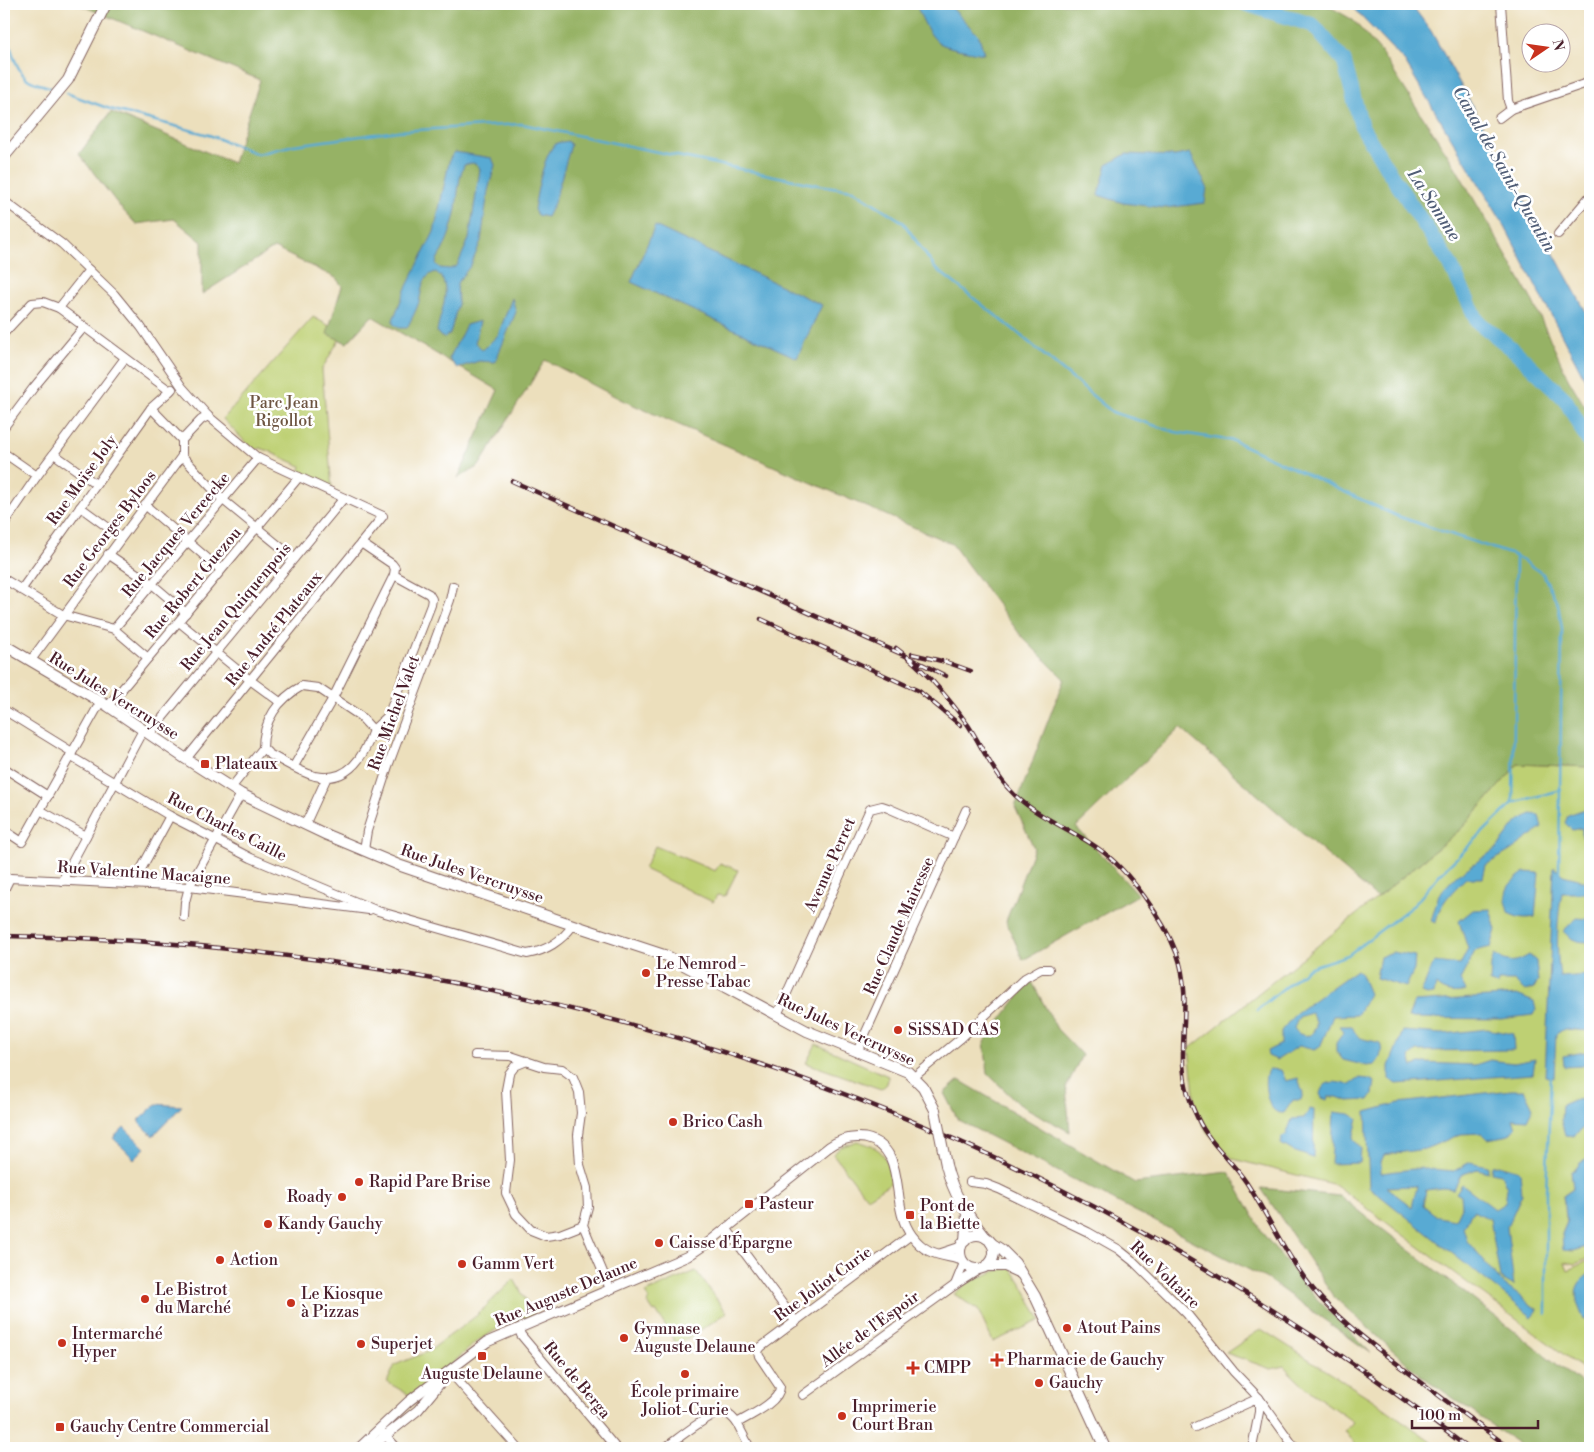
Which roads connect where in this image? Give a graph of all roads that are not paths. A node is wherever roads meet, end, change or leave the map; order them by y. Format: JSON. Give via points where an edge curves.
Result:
{"nodes":[{"id":1,"x":106,"y":4,"type":"edge"},
{"id":2,"x":1501,"y":4,"type":"edge"},
{"id":3,"x":1590,"y":82,"type":"edge"},
{"id":4,"x":1511,"y":109,"type":"junction"},
{"id":5,"x":1499,"y":118,"type":"dead end"},
{"id":6,"x":4,"y":158,"type":"edge"},
{"id":7,"x":1590,"y":196,"type":"edge"},
{"id":8,"x":5,"y":205,"type":"edge"},
{"id":9,"x":1558,"y":234,"type":"dead end"},
{"id":10,"x":89,"y":270,"type":"junction"},
{"id":11,"x":59,"y":308,"type":"junction"},
{"id":12,"x":84,"y":327,"type":"junction"},
{"id":13,"x":4,"y":333,"type":"edge"},
{"id":14,"x":125,"y":358,"type":"junction"},
{"id":15,"x":180,"y":384,"type":"junction"},
{"id":16,"x":170,"y":391,"type":"junction"},
{"id":17,"x":151,"y":408,"type":"junction"},
{"id":18,"x":208,"y":416,"type":"junction"},
{"id":19,"x":4,"y":427,"type":"edge"},
{"id":20,"x":182,"y":440,"type":"junction"},
{"id":21,"x":4,"y":453,"type":"edge"},
{"id":22,"x":54,"y":454,"type":"junction"},
{"id":23,"x":182,"y":456,"type":"junction"},
{"id":24,"x":258,"y":458,"type":"junction"},
{"id":25,"x":37,"y":476,"type":"junction"},
{"id":26,"x":299,"y":477,"type":"junction"},
{"id":27,"x":96,"y":484,"type":"junction"},
{"id":28,"x":344,"y":498,"type":"junction"},
{"id":29,"x":223,"y":500,"type":"junction"},
{"id":30,"x":145,"y":505,"type":"junction"},
{"id":31,"x":80,"y":507,"type":"junction"},
{"id":32,"x":4,"y":524,"type":"edge"},
{"id":33,"x":257,"y":528,"type":"junction"},
{"id":34,"x":121,"y":537,"type":"junction"},
{"id":35,"x":188,"y":542,"type":"junction"},
{"id":36,"x":361,"y":543,"type":"junction"},
{"id":37,"x":108,"y":554,"type":"junction"},
{"id":38,"x":294,"y":558,"type":"junction"},
{"id":39,"x":221,"y":570,"type":"junction"},
{"id":40,"x":394,"y":575,"type":"junction"},
{"id":41,"x":4,"y":579,"type":"edge"},
{"id":42,"x":152,"y":584,"type":"junction"},
{"id":43,"x":453,"y":586,"type":"dead end"},
{"id":44,"x":21,"y":590,"type":"junction"},
{"id":45,"x":186,"y":613,"type":"junction"},
{"id":46,"x":63,"y":614,"type":"junction"},
{"id":47,"x":179,"y":622,"type":"junction"},
{"id":48,"x":114,"y":629,"type":"junction"},
{"id":49,"x":4,"y":645,"type":"edge"},
{"id":50,"x":217,"y":653,"type":"junction"},
{"id":51,"x":148,"y":658,"type":"junction"},
{"id":52,"x":31,"y":660,"type":"junction"},
{"id":53,"x":250,"y":680,"type":"junction"},
{"id":54,"x":334,"y":698,"type":"junction"},
{"id":55,"x":280,"y":702,"type":"junction"},
{"id":56,"x":104,"y":704,"type":"junction"},
{"id":57,"x":4,"y":710,"type":"edge"},
{"id":58,"x":373,"y":730,"type":"junction"},
{"id":59,"x":146,"y":732,"type":"junction"},
{"id":60,"x":263,"y":748,"type":"junction"},
{"id":61,"x":71,"y":754,"type":"junction"},
{"id":62,"x":186,"y":759,"type":"junction"},
{"id":63,"x":294,"y":766,"type":"junction"},
{"id":64,"x":4,"y":768,"type":"edge"},
{"id":65,"x":327,"y":777,"type":"junction"},
{"id":66,"x":115,"y":783,"type":"junction"},
{"id":67,"x":231,"y":788,"type":"junction"},
{"id":68,"x":241,"y":794,"type":"junction"},
{"id":69,"x":48,"y":796,"type":"junction"},
{"id":70,"x":40,"y":810,"type":"junction"},
{"id":71,"x":966,"y":810,"type":"dead end"},
{"id":72,"x":170,"y":816,"type":"junction"},
{"id":73,"x":305,"y":825,"type":"junction"},
{"id":74,"x":4,"y":830,"type":"edge"},
{"id":75,"x":86,"y":836,"type":"junction"},
{"id":76,"x":954,"y":837,"type":"junction"},
{"id":77,"x":215,"y":840,"type":"junction"},
{"id":78,"x":364,"y":850,"type":"junction"},
{"id":79,"x":62,"y":881,"type":"junction"},
{"id":80,"x":133,"y":884,"type":"junction"},
{"id":81,"x":189,"y":887,"type":"junction"},
{"id":82,"x":4,"y":890,"type":"edge"},
{"id":83,"x":378,"y":911,"type":"junction"},
{"id":84,"x":184,"y":917,"type":"dead end"},
{"id":85,"x":573,"y":925,"type":"junction"},
{"id":86,"x":1049,"y":969,"type":"dead end"},
{"id":87,"x":777,"y":1015,"type":"junction"},
{"id":88,"x":857,"y":1052,"type":"junction"},
{"id":89,"x":475,"y":1054,"type":"dead end"},
{"id":90,"x":528,"y":1061,"type":"junction"},
{"id":91,"x":914,"y":1077,"type":"junction"},
{"id":92,"x":970,"y":1182,"type":"dead end"},
{"id":93,"x":966,"y":1213,"type":"junction"},
{"id":94,"x":583,"y":1225,"type":"junction"},
{"id":95,"x":726,"y":1228,"type":"junction"},
{"id":96,"x":911,"y":1235,"type":"junction"},
{"id":97,"x":989,"y":1241,"type":"junction"},
{"id":98,"x":963,"y":1244,"type":"junction"},
{"id":99,"x":940,"y":1254,"type":"junction"},
{"id":100,"x":963,"y":1261,"type":"junction"},
{"id":101,"x":983,"y":1267,"type":"junction"},
{"id":102,"x":1023,"y":1275,"type":"junction"},
{"id":103,"x":954,"y":1285,"type":"junction"},
{"id":104,"x":610,"y":1289,"type":"junction"},
{"id":105,"x":796,"y":1322,"type":"junction"},
{"id":106,"x":519,"y":1329,"type":"junction"},
{"id":107,"x":450,"y":1372,"type":"junction"},
{"id":108,"x":802,"y":1395,"type":"dead end"},
{"id":109,"x":1258,"y":1398,"type":"junction"},
{"id":110,"x":409,"y":1401,"type":"junction"},
{"id":111,"x":418,"y":1410,"type":"junction"},
{"id":112,"x":737,"y":1423,"type":"junction"},
{"id":113,"x":1195,"y":1427,"type":"dead end"},
{"id":114,"x":383,"y":1432,"type":"junction"},
{"id":115,"x":359,"y":1448,"type":"edge"},
{"id":116,"x":370,"y":1448,"type":"edge"},
{"id":117,"x":397,"y":1448,"type":"edge"},
{"id":118,"x":517,"y":1448,"type":"edge"},
{"id":119,"x":616,"y":1448,"type":"edge"},
{"id":120,"x":665,"y":1448,"type":"edge"},
{"id":121,"x":750,"y":1448,"type":"edge"},
{"id":122,"x":1105,"y":1448,"type":"edge"},
{"id":123,"x":1252,"y":1448,"type":"edge"},
{"id":124,"x":1295,"y":1448,"type":"edge"}],
"edges":[{"from":1,"to":6,"type":"main road","via":[[68,80]]},
{"from":2,"to":4,"type":"street"},
{"from":3,"to":4,"type":"street"},
{"from":4,"to":5,"type":"street"},
{"from":7,"to":9,"type":"street"},
{"from":8,"to":10,"type":"street","via":[[62,244]]},
{"from":10,"to":11,"type":"street"},
{"from":10,"to":15,"type":"street","via":[[114,294]]},
{"from":11,"to":12,"type":"street"},
{"from":11,"to":13,"type":"street","via":[[43,302],[32,304]]},
{"from":12,"to":14,"type":"street"},
{"from":12,"to":19,"type":"street"},
{"from":14,"to":16,"type":"street"},
{"from":14,"to":22,"type":"street"},
{"from":15,"to":16,"type":"street","name":"Rue Moïse Joly"},
{"from":15,"to":18,"type":"street"},
{"from":16,"to":17,"type":"street","name":"Rue Moïse Joly"},
{"from":17,"to":20,"type":"street"},
{"from":17,"to":27,"type":"street","name":"Rue Moïse Joly"},
{"from":18,"to":20,"type":"street"},
{"from":18,"to":24,"type":"street"},
{"from":20,"to":23,"type":"street"},
{"from":21,"to":25,"type":"street"},
{"from":22,"to":25,"type":"street"},
{"from":22,"to":27,"type":"street"},
{"from":23,"to":29,"type":"street"},
{"from":23,"to":30,"type":"street","name":"Rue Georges Byloos"},
{"from":24,"to":26,"type":"street"},
{"from":24,"to":29,"type":"street","name":"Rue Jacques Vereecke"},
{"from":25,"to":32,"type":"street"},
{"from":26,"to":28,"type":"street"},
{"from":26,"to":33,"type":"street","name":"Rue Robert Guezou"},
{"from":27,"to":31,"type":"street","name":"Rue Moïse Joly"},
{"from":28,"to":36,"type":"street","name":"Rue André Plateaux","via":[[383,516]]},
{"from":28,"to":38,"type":"street","name":"Rue Jean Quiquenpois"},
{"from":29,"to":33,"type":"street"},
{"from":29,"to":35,"type":"street","name":"Rue Jacques Vereecke"},
{"from":30,"to":34,"type":"street","name":"Rue Georges Byloos"},
{"from":30,"to":35,"type":"street"},
{"from":31,"to":34,"type":"street"},
{"from":31,"to":44,"type":"street","name":"Rue Moïse Joly"},
{"from":33,"to":38,"type":"street"},
{"from":33,"to":39,"type":"street","name":"Rue Robert Guezou"},
{"from":34,"to":37,"type":"street","name":"Rue Georges Byloos"},
{"from":35,"to":39,"type":"street"},
{"from":35,"to":42,"type":"street","name":"Rue Jacques Vereecke"},
{"from":36,"to":40,"type":"street","via":[[392,564]]},
{"from":36,"to":53,"type":"street","name":"Rue André Plateaux"},
{"from":37,"to":42,"type":"street"},
{"from":37,"to":46,"type":"street","name":"Rue Georges Byloos"},
{"from":38,"to":50,"type":"street","name":"Rue Jean Quiquenpois"},
{"from":39,"to":45,"type":"street","name":"Rue Robert Guezou"},
{"from":40,"to":54,"type":"street"},
{"from":40,"to":58,"type":"street","via":[[432,598],[388,716]]},
{"from":41,"to":44,"type":"street"},
{"from":42,"to":45,"type":"street"},
{"from":42,"to":48,"type":"street","name":"Rue Jacques Vereecke"},
{"from":43,"to":78,"type":"street","name":"Rue Michel Valet","via":[[388,766]]},
{"from":44,"to":46,"type":"street"},
{"from":45,"to":47,"type":"street","name":"Rue Robert Guezou"},
{"from":46,"to":48,"type":"street"},
{"from":46,"to":52,"type":"street","name":"Rue Georges Byloos"},
{"from":47,"to":50,"type":"street"},
{"from":47,"to":51,"type":"street","name":"Rue Robert Guezou"},
{"from":48,"to":51,"type":"street"},
{"from":49,"to":52,"type":"main road","name":"Rue Jules Vercruysse"},
{"from":50,"to":53,"type":"street"},
{"from":50,"to":59,"type":"street","name":"Rue Jean Quiquenpois"},
{"from":51,"to":56,"type":"street","name":"Rue Robert Guezou"},
{"from":52,"to":56,"type":"main road","name":"Rue Jules Vercruysse"},
{"from":53,"to":55,"type":"street"},
{"from":53,"to":62,"type":"street","name":"Rue André Plateaux"},
{"from":54,"to":55,"type":"street","via":[[318,688],[302,686]]},
{"from":54,"to":58,"type":"street","via":[[360,716]]},
{"from":54,"to":63,"type":"street"},
{"from":55,"to":60,"type":"street","via":[[263,734]]},
{"from":56,"to":59,"type":"main road","name":"Rue Jules Vercruysse"},
{"from":56,"to":61,"type":"street","name":"Rue Robert Guezou"},
{"from":57,"to":61,"type":"street","name":"Rue Charles Caille"},
{"from":58,"to":65,"type":"street","via":[[354,765],[344,773]]},
{"from":59,"to":62,"type":"main road","name":"Rue Jules Vercruysse"},
{"from":59,"to":66,"type":"street","name":"Rue Jean Quiquenpois"},
{"from":60,"to":63,"type":"street"},
{"from":60,"to":67,"type":"street"},
{"from":61,"to":66,"type":"street","name":"Rue Charles Caille"},
{"from":61,"to":69,"type":"street","name":"Rue Robert Guezou"},
{"from":62,"to":67,"type":"main road","name":"Rue Jules Vercruysse"},
{"from":63,"to":65,"type":"street","via":[[313,775]]},
{"from":64,"to":69,"type":"street"},
{"from":65,"to":73,"type":"street"},
{"from":66,"to":72,"type":"street","name":"Rue Charles Caille"},
{"from":66,"to":75,"type":"street","name":"Rue Jean Quiquenpois"},
{"from":67,"to":68,"type":"main road","name":"Rue Jules Vercruysse"},
{"from":68,"to":73,"type":"main road","name":"Rue Jules Vercruysse"},
{"from":68,"to":77,"type":"street"},
{"from":69,"to":70,"type":"street","name":"Rue Robert Guezou"},
{"from":70,"to":74,"type":"street","name":"Rue Robert Guezou","via":[[22,842]]},
{"from":70,"to":75,"type":"street"},
{"from":71,"to":76,"type":"street","name":"Rue Claude Mairesse"},
{"from":72,"to":77,"type":"street","name":"Rue Charles Caille"},
{"from":72,"to":80,"type":"street"},
{"from":73,"to":78,"type":"main road","name":"Rue Jules Vercruysse"},
{"from":75,"to":79,"type":"street","name":"Rue Jean Quiquenpois"},
{"from":76,"to":87,"type":"street","name":"Avenue Perret","via":[[888,808],[870,809]]},
{"from":76,"to":88,"type":"street","name":"Rue Claude Mairesse"},
{"from":77,"to":81,"type":"street"},
{"from":77,"to":83,"type":"street","name":"Rue Charles Caille"},
{"from":78,"to":85,"type":"main road","name":"Rue Jules Vercruysse"},
{"from":79,"to":80,"type":"street","name":"Rue Valentine Macaigne"},
{"from":79,"to":82,"type":"street","name":"Rue Valentine Macaigne","via":[[10,878]]},
{"from":80,"to":81,"type":"street","name":"Rue Valentine Macaigne"},
{"from":81,"to":83,"type":"street","name":"Rue Valentine Macaigne"},
{"from":81,"to":84,"type":"street"},
{"from":83,"to":85,"type":"street","via":[[527,954],[557,942]]},
{"from":85,"to":87,"type":"main road","name":"Rue Jules Vercruysse","via":[[667,956]]},
{"from":86,"to":91,"type":"street","via":[[1041,969],[1025,978]]},
{"from":87,"to":88,"type":"main road","name":"Rue Jules Vercruysse"},
{"from":88,"to":91,"type":"main road","name":"Rue Jules Vercruysse","via":[[901,1068]]},
{"from":89,"to":90,"type":"street","via":[[511,1056]]},
{"from":90,"to":94,"type":"street","via":[[562,1069],[573,1077],[579,1092],[580,1165],[588,1188],[588,1207]]},
{"from":90,"to":94,"type":"street","via":[[515,1066],[509,1074],[506,1090],[510,1160],[506,1193],[516,1214],[531,1230],[546,1236]]},
{"from":91,"to":93,"type":"main road","name":"Rue Jules Vercruysse","bridge":true,"via":[[935,1110],[953,1188]]},
{"from":92,"to":109,"type":"street","name":"Rue Voltaire","via":[[999,1189],[1088,1232],[1133,1260],[1187,1314]]},
{"from":93,"to":97,"type":"main road","name":"Rue Jules Vercruysse"},
{"from":93,"to":98,"type":"main road"},
{"from":94,"to":104,"type":"street"},
{"from":95,"to":96,"type":"street","name":"Rue Auguste Delaune","via":[[829,1147],[852,1137],[868,1139],[887,1152],[894,1166],[901,1213]]},
{"from":95,"to":104,"type":"street","name":"Rue Auguste Delaune","via":[[688,1256]]},
{"from":95,"to":105,"type":"street"},
{"from":96,"to":99,"type":"street","via":[[926,1251]]},
{"from":96,"to":105,"type":"street","name":"Rue Joliot Curie"},
{"from":97,"to":98,"type":"main road","via":[[973,1236]]},
{"from":97,"to":101,"type":"main road","via":[[994,1253]]},
{"from":97,"to":102,"type":"main road","name":"Rue Jules Vercruysse","via":[[1015,1263]]},
{"from":98,"to":99,"type":"street"},
{"from":98,"to":100,"type":"main road"},
{"from":99,"to":100,"type":"street"},
{"from":100,"to":101,"type":"main road","via":[[971,1268]]},
{"from":100,"to":103,"type":"street"},
{"from":101,"to":102,"type":"main road","via":[[1005,1266]]},
{"from":101,"to":103,"type":"street","name":"Allée de l'Espoir"},
{"from":102,"to":122,"type":"main road","name":"Rue Jules Vercruysse"},
{"from":103,"to":108,"type":"street","name":"Allée de l'Espoir"},
{"from":104,"to":106,"type":"street","name":"Rue Auguste Delaune"},
{"from":105,"to":112,"type":"street","name":"Rue Joliot Curie","via":[[758,1351],[778,1383],[778,1396]]},
{"from":106,"to":107,"type":"street","name":"Rue Auguste Delaune","via":[[487,1342]]},
{"from":106,"to":119,"type":"street","name":"Rue de Berga"},
{"from":107,"to":110,"type":"street","name":"Rue Auguste Delaune"},
{"from":107,"to":111,"type":"street","name":"Rue Auguste Delaune"},
{"from":107,"to":118,"type":"street"},
{"from":109,"to":113,"type":"street"},
{"from":109,"to":123,"type":"street","via":[[1259,1412]]},
{"from":109,"to":124,"type":"street","name":"Rue Voltaire"},
{"from":110,"to":111,"type":"street"},
{"from":110,"to":114,"type":"street","name":"Rue Auguste Delaune"},
{"from":111,"to":114,"type":"street","name":"Rue Auguste Delaune"},
{"from":112,"to":120,"type":"street","via":[[730,1415],[717,1413]]},
{"from":112,"to":121,"type":"street"},
{"from":114,"to":115,"type":"street","name":"Rue Auguste Delaune"},
{"from":114,"to":116,"type":"street","name":"Rue Auguste Delaune"},
{"from":114,"to":117,"type":"street"}]}
